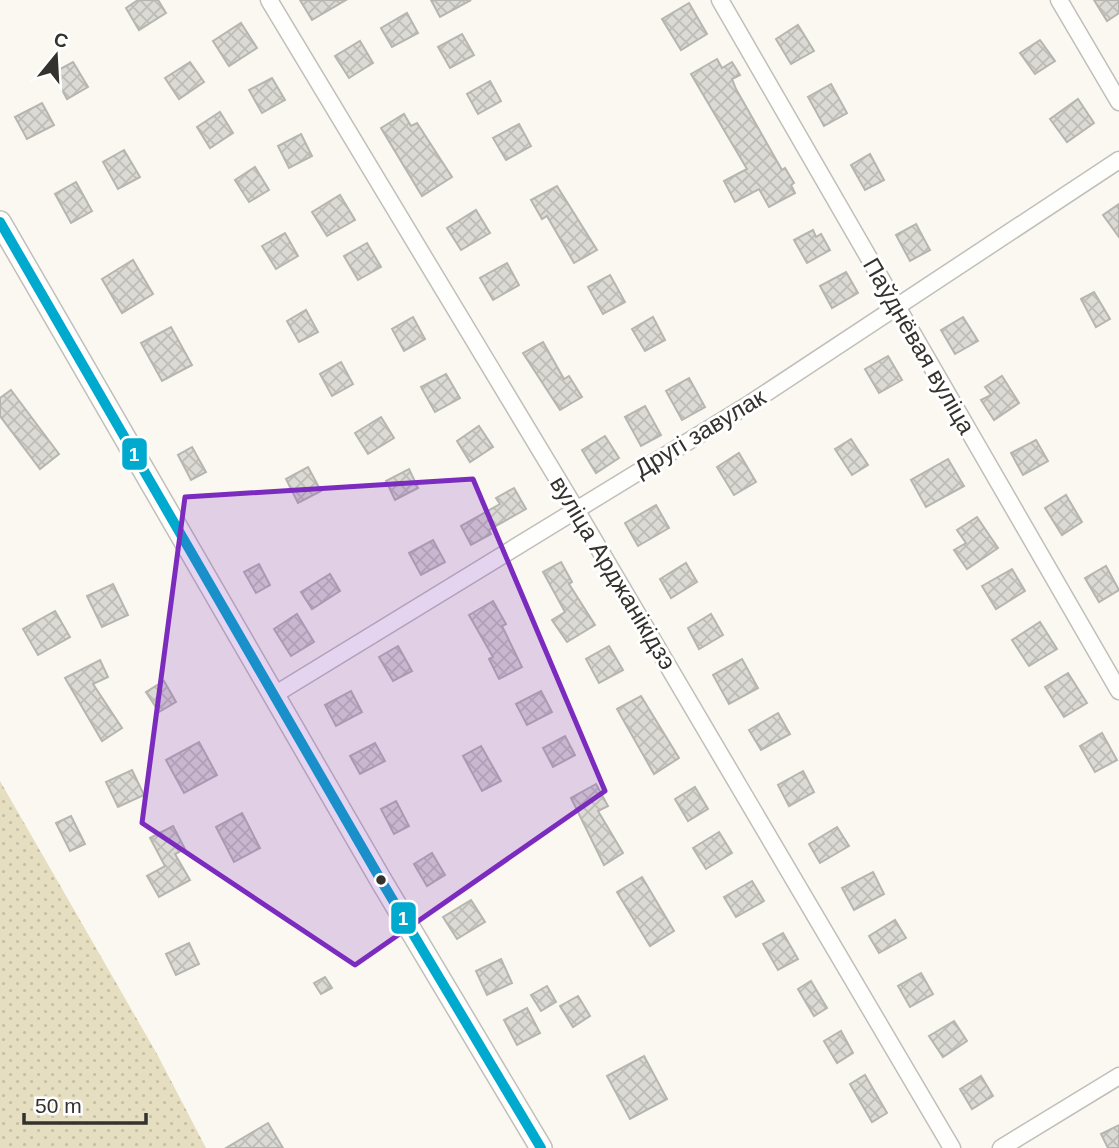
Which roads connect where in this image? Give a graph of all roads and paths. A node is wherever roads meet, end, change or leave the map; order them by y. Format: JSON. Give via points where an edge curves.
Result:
{"nodes":[{"id":1,"x":269,"y":0,"type":"edge"},
{"id":2,"x":720,"y":0,"type":"edge"},
{"id":3,"x":1059,"y":0,"type":"edge"},
{"id":4,"x":1119,"y":103,"type":"edge"},
{"id":5,"x":1119,"y":160,"type":"edge"},
{"id":6,"x":0,"y":222,"type":"edge"},
{"id":7,"x":896,"y":308,"type":"junction"},
{"id":8,"x":575,"y":508,"type":"junction"},
{"id":9,"x":1119,"y":691,"type":"edge"},
{"id":10,"x":274,"y":695,"type":"junction"},
{"id":11,"x":1119,"y":1076,"type":"edge"},
{"id":12,"x":541,"y":1148,"type":"edge"},
{"id":13,"x":952,"y":1148,"type":"edge"},
{"id":14,"x":1001,"y":1148,"type":"edge"}],
"edges":[{"from":1,"to":8,"type":"street","name":"вуліца Арджанікідзэ"},
{"from":2,"to":7,"type":"street","name":"Паўднёвая вуліца"},
{"from":3,"to":4,"type":"street"},
{"from":5,"to":7,"type":"street","name":"Другі завулак"},
{"from":6,"to":10,"type":"street"},
{"from":7,"to":8,"type":"street","name":"Другі завулак","via":[[751,403]]},
{"from":7,"to":9,"type":"street","name":"Паўднёвая вуліца"},
{"from":8,"to":10,"type":"street","name":"Другі завулак"},
{"from":8,"to":13,"type":"street","name":"вуліца Арджанікідзэ"},
{"from":10,"to":12,"type":"street"},
{"from":11,"to":14,"type":"street"}]}
